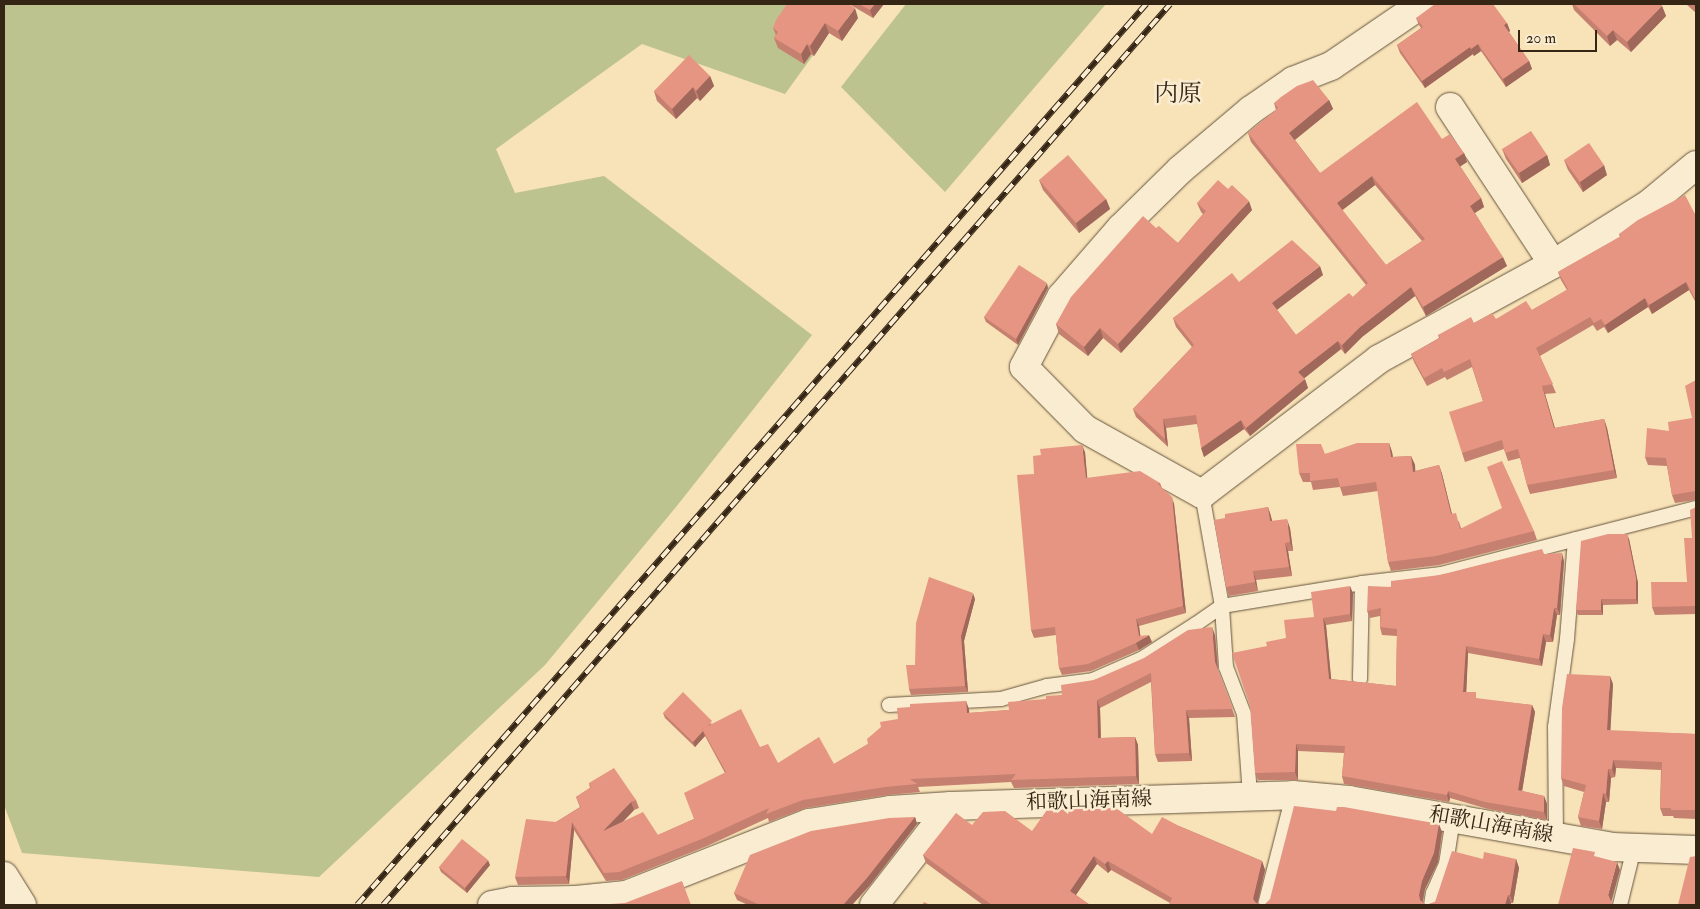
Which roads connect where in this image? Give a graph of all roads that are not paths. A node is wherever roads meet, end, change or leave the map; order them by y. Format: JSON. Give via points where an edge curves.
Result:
{"nodes":[{"id":1,"x":1422,"y":4,"type":"edge"},
{"id":2,"x":1450,"y":107,"type":"dead end"},
{"id":3,"x":1696,"y":166,"type":"edge"},
{"id":4,"x":1553,"y":264,"type":"junction"},
{"id":5,"x":1202,"y":494,"type":"junction"},
{"id":6,"x":1696,"y":508,"type":"edge"},
{"id":7,"x":1575,"y":539,"type":"junction"},
{"id":8,"x":1362,"y":583,"type":"junction"},
{"id":9,"x":1222,"y":606,"type":"junction"},
{"id":10,"x":1360,"y":679,"type":"dead end"},
{"id":11,"x":890,"y":705,"type":"dead end"},
{"id":12,"x":1250,"y":795,"type":"junction"},
{"id":13,"x":1293,"y":795,"type":"junction"},
{"id":14,"x":951,"y":806,"type":"junction"},
{"id":15,"x":1453,"y":818,"type":"junction"},
{"id":16,"x":1556,"y":837,"type":"junction"},
{"id":17,"x":1634,"y":848,"type":"junction"},
{"id":18,"x":1696,"y":850,"type":"edge"},
{"id":19,"x":4,"y":876,"type":"edge"},
{"id":20,"x":22,"y":905,"type":"edge"},
{"id":21,"x":492,"y":905,"type":"edge"},
{"id":22,"x":874,"y":905,"type":"edge"},
{"id":23,"x":1265,"y":905,"type":"edge"},
{"id":24,"x":1431,"y":905,"type":"edge"},
{"id":25,"x":1620,"y":905,"type":"edge"}],
"edges":[{"from":1,"to":5,"type":"street","via":[[1332,66],[1293,81],[1251,110],[1180,170],[1121,228],[1061,297],[1024,367],[1085,429]]},
{"from":2,"to":4,"type":"street"},
{"from":3,"to":4,"type":"street","via":[[1649,204]]},
{"from":4,"to":5,"type":"street","via":[[1379,359]]},
{"from":5,"to":9,"type":"lane"},
{"from":6,"to":7,"type":"lane"},
{"from":7,"to":8,"type":"lane","via":[[1441,574]]},
{"from":7,"to":16,"type":"lane","via":[[1568,639],[1554,728]]},
{"from":8,"to":9,"type":"lane"},
{"from":8,"to":10,"type":"lane"},
{"from":9,"to":11,"type":"lane","via":[[1143,658],[1093,680],[1047,686],[1001,699]]},
{"from":9,"to":12,"type":"lane","via":[[1226,667],[1244,714]]},
{"from":12,"to":13,"type":"street","name":"和歌山海南線"},
{"from":12,"to":14,"type":"street","name":"和歌山海南線"},
{"from":13,"to":15,"type":"street","name":"和歌山海南線","via":[[1350,800]]},
{"from":13,"to":23,"type":"lane"},
{"from":14,"to":21,"type":"street","name":"和歌山海南線","via":[[890,810],[809,823],[626,895],[512,901]]},
{"from":14,"to":22,"type":"street"},
{"from":15,"to":16,"type":"street","name":"和歌山海南線"},
{"from":15,"to":24,"type":"lane","via":[[1446,864]]},
{"from":16,"to":17,"type":"street","name":"和歌山海南線"},
{"from":17,"to":18,"type":"street","name":"和歌山海南線"},
{"from":17,"to":25,"type":"lane"},
{"from":19,"to":20,"type":"street"}]}
